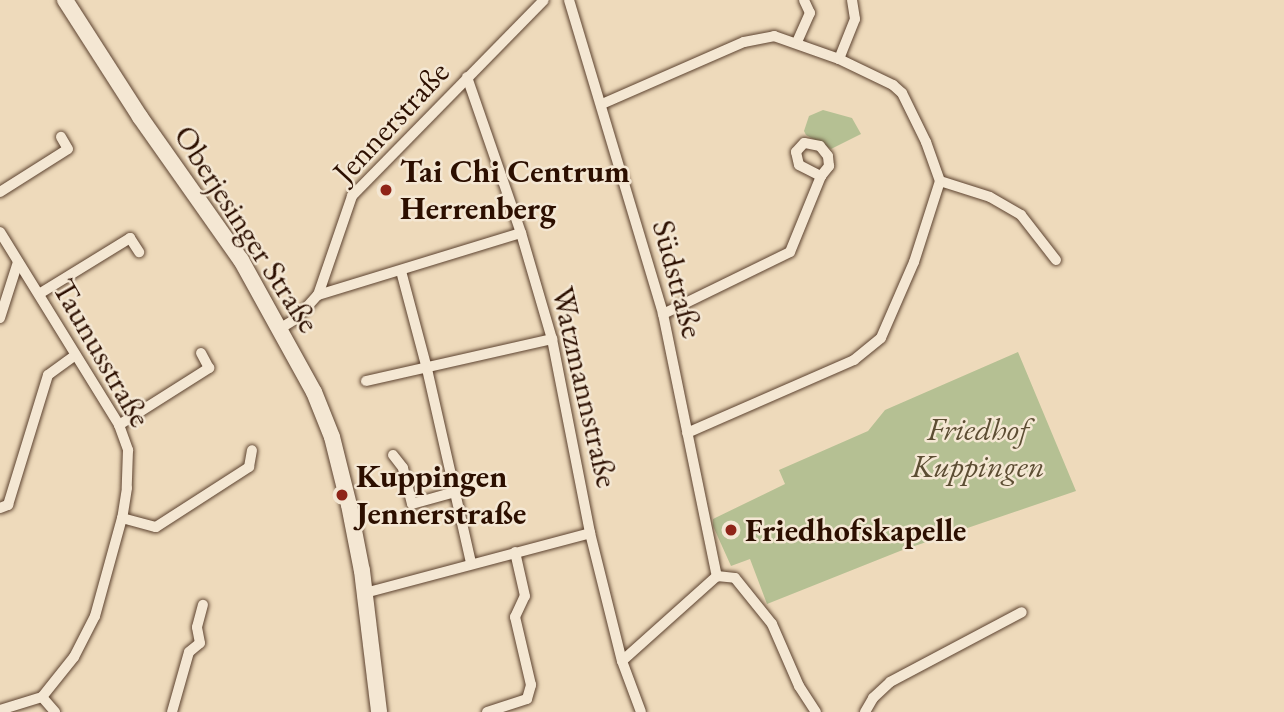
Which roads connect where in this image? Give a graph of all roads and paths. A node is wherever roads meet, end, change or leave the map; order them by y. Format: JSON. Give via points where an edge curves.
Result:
{"nodes":[{"id":1,"x":65,"y":0,"type":"edge"},
{"id":2,"x":544,"y":0,"type":"edge"},
{"id":3,"x":569,"y":0,"type":"edge"},
{"id":4,"x":804,"y":0,"type":"edge"},
{"id":5,"x":852,"y":0,"type":"edge"},
{"id":6,"x":797,"y":42,"type":"junction"},
{"id":7,"x":839,"y":58,"type":"junction"},
{"id":8,"x":467,"y":78,"type":"junction"},
{"id":9,"x":602,"y":104,"type":"junction"},
{"id":10,"x":61,"y":137,"type":"dead end"},
{"id":11,"x":821,"y":176,"type":"dead end"},
{"id":12,"x":940,"y":181,"type":"junction"},
{"id":13,"x":0,"y":192,"type":"edge"},
{"id":14,"x":0,"y":232,"type":"edge"},
{"id":15,"x":521,"y":233,"type":"junction"},
{"id":16,"x":139,"y":252,"type":"dead end"},
{"id":17,"x":1056,"y":260,"type":"dead end"},
{"id":18,"x":18,"y":262,"type":"junction"},
{"id":19,"x":401,"y":271,"type":"junction"},
{"id":20,"x":39,"y":294,"type":"junction"},
{"id":21,"x":318,"y":295,"type":"junction"},
{"id":22,"x":663,"y":314,"type":"junction"},
{"id":23,"x":0,"y":318,"type":"edge"},
{"id":24,"x":281,"y":328,"type":"junction"},
{"id":25,"x":552,"y":339,"type":"junction"},
{"id":26,"x":201,"y":353,"type":"dead end"},
{"id":27,"x":76,"y":355,"type":"junction"},
{"id":28,"x":427,"y":369,"type":"junction"},
{"id":29,"x":366,"y":381,"type":"dead end"},
{"id":30,"x":119,"y":425,"type":"junction"},
{"id":31,"x":687,"y":433,"type":"junction"},
{"id":32,"x":252,"y":450,"type":"dead end"},
{"id":33,"x":393,"y":455,"type":"dead end"},
{"id":34,"x":455,"y":492,"type":"junction"},
{"id":35,"x":0,"y":508,"type":"edge"},
{"id":36,"x":122,"y":518,"type":"junction"},
{"id":37,"x":590,"y":533,"type":"junction"},
{"id":38,"x":515,"y":552,"type":"junction"},
{"id":39,"x":471,"y":563,"type":"junction"},
{"id":40,"x":717,"y":576,"type":"junction"},
{"id":41,"x":365,"y":593,"type":"junction"},
{"id":42,"x":203,"y":605,"type":"dead end"},
{"id":43,"x":1022,"y":612,"type":"dead end"},
{"id":44,"x":622,"y":661,"type":"junction"},
{"id":45,"x":42,"y":697,"type":"junction"},
{"id":46,"x":0,"y":710,"type":"edge"},
{"id":47,"x":55,"y":712,"type":"edge"},
{"id":48,"x":172,"y":712,"type":"edge"},
{"id":49,"x":379,"y":712,"type":"edge"},
{"id":50,"x":487,"y":712,"type":"edge"},
{"id":51,"x":641,"y":712,"type":"edge"},
{"id":52,"x":816,"y":712,"type":"edge"},
{"id":53,"x":865,"y":712,"type":"edge"}],
"edges":[{"from":1,"to":24,"type":"main road","name":"Oberjesinger Straße","via":[[133,107],[241,260]]},
{"from":2,"to":8,"type":"street","name":"Jennerstraße"},
{"from":3,"to":9,"type":"street","name":"Südstraße"},
{"from":4,"to":6,"type":"street","via":[[810,13]]},
{"from":5,"to":7,"type":"street","via":[[855,19]]},
{"from":6,"to":7,"type":"street"},
{"from":6,"to":9,"type":"street","via":[[774,36],[744,42]]},
{"from":7,"to":12,"type":"street","via":[[880,76],[902,93]]},
{"from":8,"to":15,"type":"street","name":"Watzmannstraße"},
{"from":8,"to":21,"type":"street","name":"Jennerstraße","via":[[352,196]]},
{"from":9,"to":22,"type":"street","name":"Südstraße"},
{"from":10,"to":13,"type":"street","via":[[68,149]]},
{"from":11,"to":22,"type":"street","via":[[790,252]]},
{"from":12,"to":17,"type":"street","via":[[990,197],[1021,215]]},
{"from":12,"to":31,"type":"street","via":[[914,262],[881,338],[854,360]]},
{"from":14,"to":18,"type":"street","name":"Taunusstraße"},
{"from":15,"to":19,"type":"street"},
{"from":15,"to":25,"type":"street","name":"Watzmannstraße"},
{"from":16,"to":20,"type":"street","via":[[130,238]]},
{"from":18,"to":20,"type":"street","name":"Taunusstraße"},
{"from":18,"to":23,"type":"street"},
{"from":19,"to":21,"type":"street"},
{"from":19,"to":28,"type":"street"},
{"from":20,"to":27,"type":"street","name":"Taunusstraße"},
{"from":21,"to":24,"type":"street","name":"Jennerstraße"},
{"from":22,"to":31,"type":"street","name":"Südstraße"},
{"from":24,"to":41,"type":"main road","name":"Oberjesinger Straße","via":[[332,438]]},
{"from":25,"to":28,"type":"street"},
{"from":25,"to":37,"type":"street","name":"Watzmannstraße"},
{"from":26,"to":30,"type":"street","via":[[209,368]]},
{"from":27,"to":30,"type":"street","name":"Taunusstraße"},
{"from":27,"to":35,"type":"street","via":[[48,375],[8,505]]},
{"from":28,"to":29,"type":"street"},
{"from":28,"to":34,"type":"street"},
{"from":30,"to":36,"type":"street","name":"Taunusstraße","via":[[128,450]]},
{"from":31,"to":40,"type":"street","name":"Südstraße"},
{"from":32,"to":36,"type":"street","via":[[249,467],[156,527]]},
{"from":33,"to":34,"type":"street","via":[[403,468],[412,504]]},
{"from":34,"to":39,"type":"street"},
{"from":36,"to":45,"type":"street","name":"Taunusstraße","via":[[94,616],[74,657]]},
{"from":37,"to":38,"type":"street"},
{"from":37,"to":44,"type":"street","name":"Watzmannstraße"},
{"from":38,"to":39,"type":"street"},
{"from":38,"to":50,"type":"street","via":[[525,596],[515,617],[531,685],[527,699]]},
{"from":39,"to":41,"type":"street"},
{"from":40,"to":44,"type":"street"},
{"from":40,"to":52,"type":"street","via":[[736,578],[764,612]]},
{"from":41,"to":49,"type":"main road","name":"Oberjesinger Straße"},
{"from":42,"to":48,"type":"street","via":[[197,627],[200,643],[189,652]]},
{"from":43,"to":53,"type":"street","via":[[890,682]]},
{"from":44,"to":51,"type":"street","name":"Watzmannstraße"},
{"from":45,"to":46,"type":"street"},
{"from":45,"to":47,"type":"street"}]}
